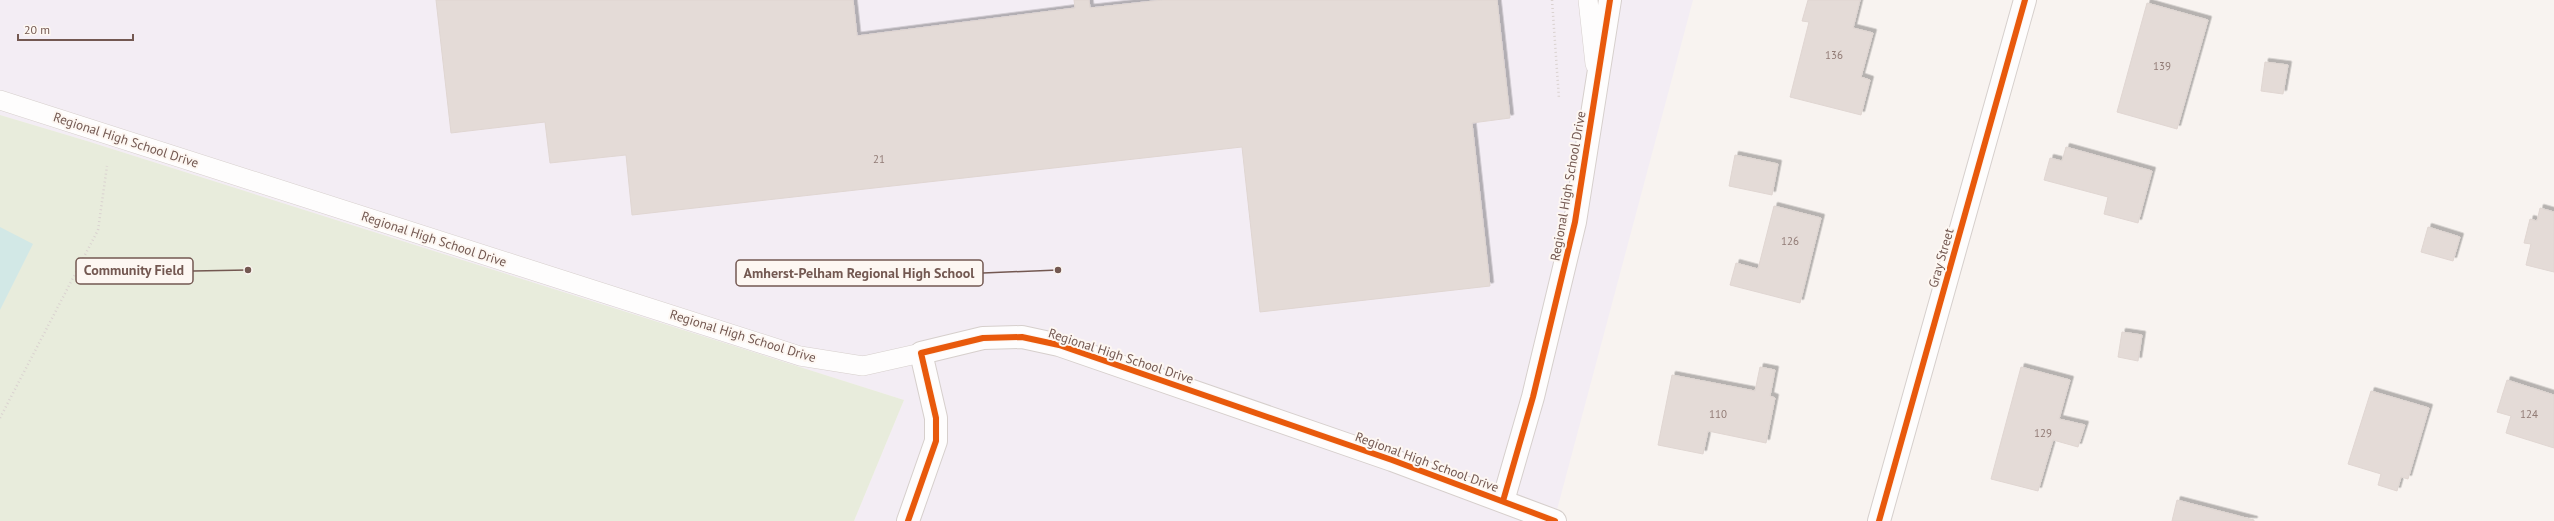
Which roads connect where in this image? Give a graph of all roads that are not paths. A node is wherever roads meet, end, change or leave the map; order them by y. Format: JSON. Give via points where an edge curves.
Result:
{"nodes":[{"id":1,"x":1588,"y":0,"type":"edge"},
{"id":2,"x":1610,"y":0,"type":"edge"},
{"id":3,"x":2025,"y":0,"type":"edge"},
{"id":4,"x":1597,"y":80,"type":"junction"},
{"id":5,"x":0,"y":100,"type":"edge"},
{"id":6,"x":921,"y":353,"type":"junction"},
{"id":7,"x":1503,"y":501,"type":"junction"},
{"id":8,"x":908,"y":521,"type":"edge"},
{"id":9,"x":1555,"y":521,"type":"edge"},
{"id":10,"x":1879,"y":521,"type":"edge"}],
"edges":[{"from":1,"to":4,"type":"lane"},
{"from":2,"to":4,"type":"street","name":"Regional High School Drive"},
{"from":3,"to":10,"type":"street","name":"Gray Street"},
{"from":4,"to":7,"type":"street","name":"Regional High School Drive","via":[[1575,222],[1533,397]]},
{"from":5,"to":6,"type":"lane","name":"Regional High School Drive","via":[[800,356],[863,366]]},
{"from":6,"to":7,"type":"street","name":"Regional High School Drive","via":[[983,338],[1022,337],[1059,345],[1384,457]]},
{"from":6,"to":8,"type":"street","via":[[936,418],[936,441]]},
{"from":7,"to":9,"type":"street"}]}
